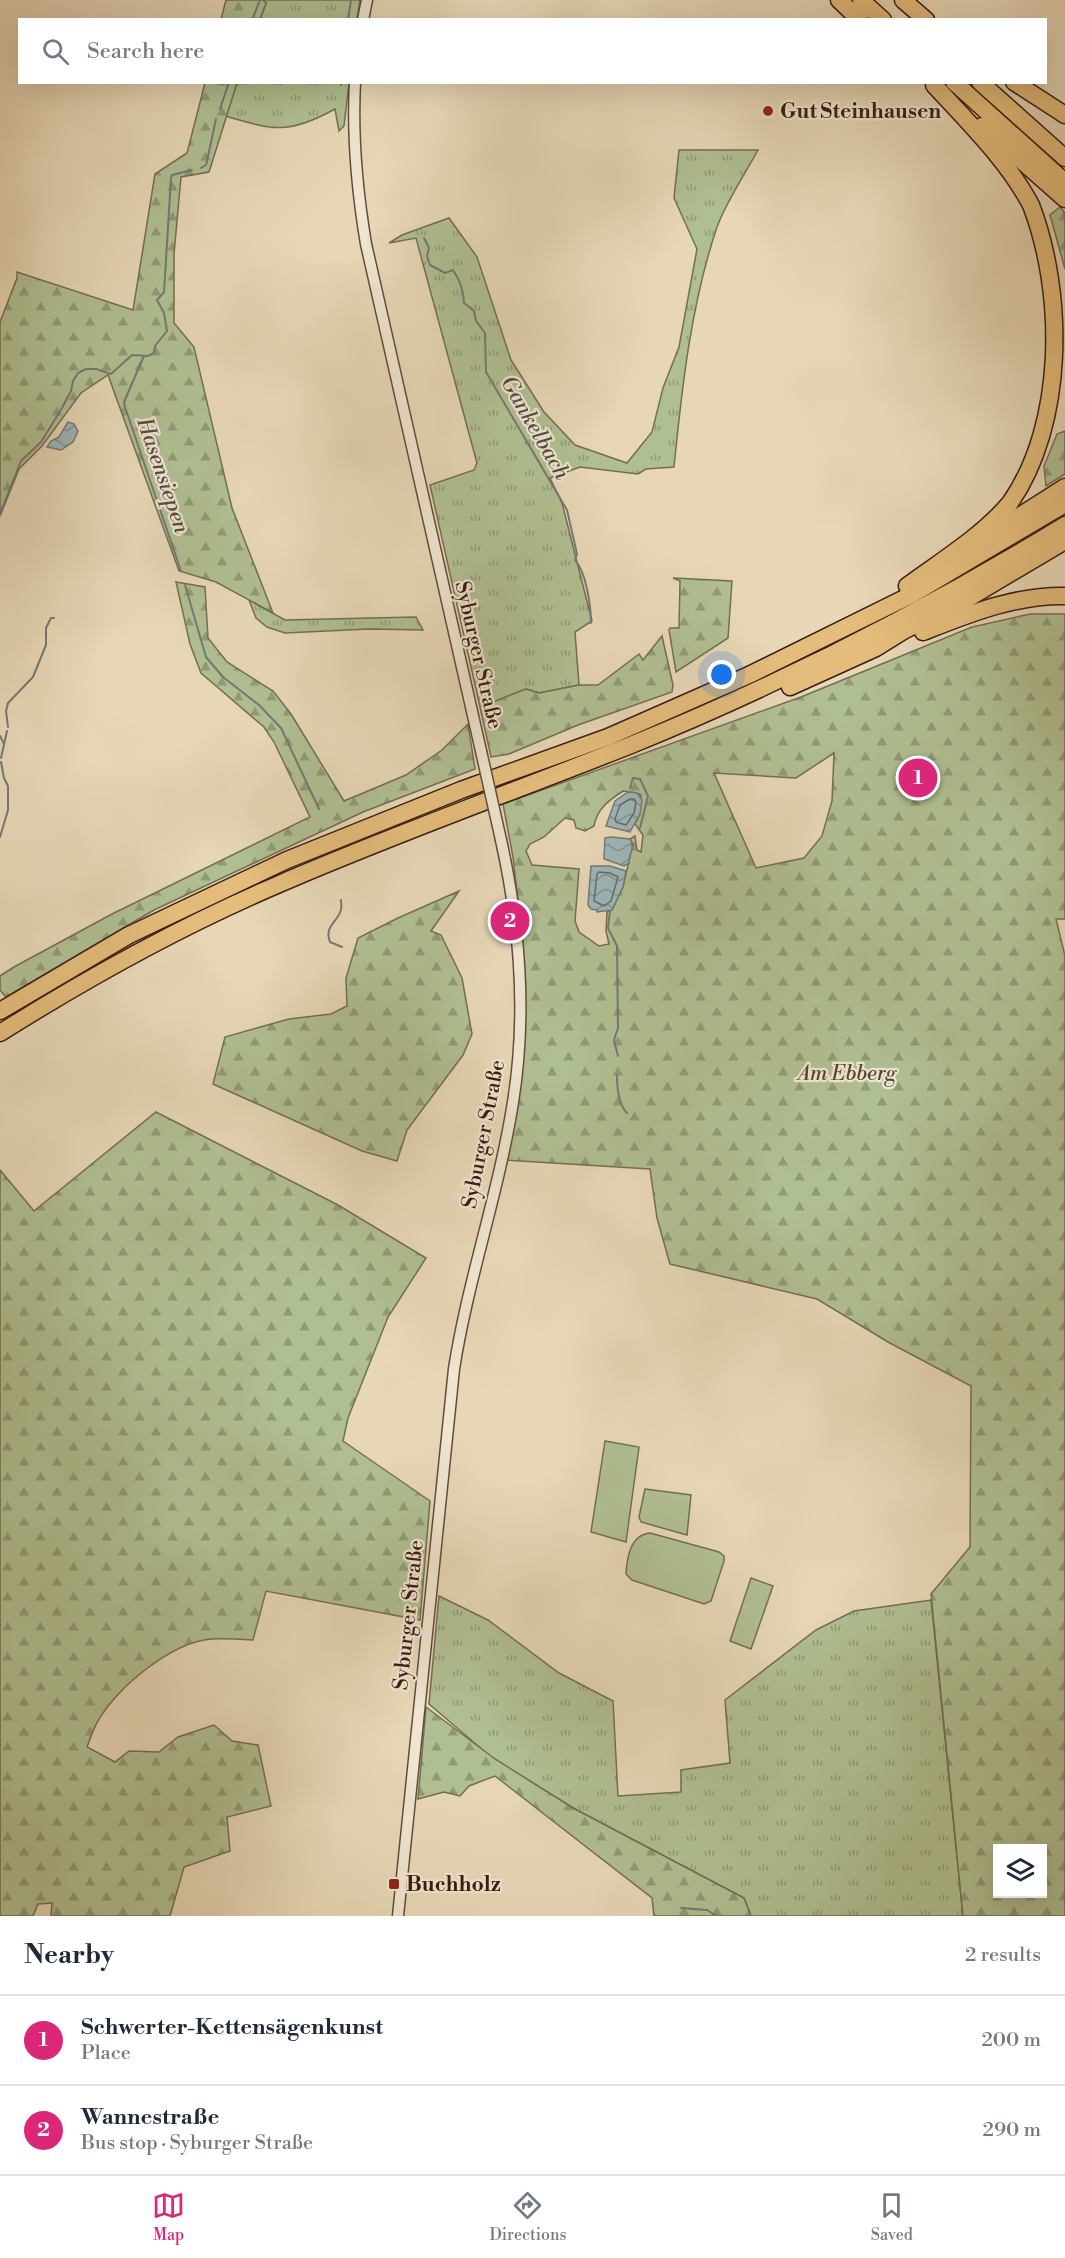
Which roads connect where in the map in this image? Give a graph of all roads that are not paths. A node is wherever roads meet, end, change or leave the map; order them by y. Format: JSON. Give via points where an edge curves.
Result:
{"nodes":[{"id":1,"x":367,"y":0,"type":"edge"},
{"id":2,"x":839,"y":0,"type":"edge"},
{"id":3,"x":861,"y":0,"type":"edge"},
{"id":4,"x":888,"y":0,"type":"edge"},
{"id":5,"x":903,"y":0,"type":"edge"},
{"id":6,"x":363,"y":18,"type":"edge"},
{"id":7,"x":858,"y":18,"type":"edge"},
{"id":8,"x":881,"y":18,"type":"edge"},
{"id":9,"x":908,"y":18,"type":"edge"},
{"id":10,"x":924,"y":18,"type":"edge"},
{"id":11,"x":355,"y":84,"type":"edge"},
{"id":12,"x":932,"y":84,"type":"edge"},
{"id":13,"x":956,"y":84,"type":"edge"},
{"id":14,"x":982,"y":84,"type":"edge"},
{"id":15,"x":1017,"y":84,"type":"edge"},
{"id":16,"x":1065,"y":115,"type":"edge"},
{"id":17,"x":1065,"y":158,"type":"edge"},
{"id":18,"x":1065,"y":182,"type":"edge"},
{"id":19,"x":1065,"y":199,"type":"edge"},
{"id":20,"x":1065,"y":487,"type":"edge"},
{"id":21,"x":1065,"y":504,"type":"edge"},
{"id":22,"x":1065,"y":525,"type":"edge"},
{"id":23,"x":1065,"y":541,"type":"edge"},
{"id":24,"x":907,"y":586,"type":"junction"},
{"id":25,"x":1065,"y":596,"type":"edge"},
{"id":26,"x":876,"y":648,"type":"junction"},
{"id":27,"x":737,"y":699,"type":"junction"},
{"id":28,"x":526,"y":766,"type":"junction"},
{"id":29,"x":0,"y":1011,"type":"edge"},
{"id":30,"x":0,"y":1032,"type":"edge"},
{"id":31,"x":398,"y":1916,"type":"edge"}],
"edges":[{"from":1,"to":6,"type":"street"},
{"from":2,"to":7,"type":"highway"},
{"from":3,"to":8,"type":"highway"},
{"from":4,"to":9,"type":"highway"},
{"from":5,"to":10,"type":"highway"},
{"from":11,"to":31,"type":"street","name":"Syburger Straße","bridge":true,"via":[[355,150],[366,244],[510,883],[521,991],[518,1066],[504,1148],[464,1306],[454,1369]]},
{"from":12,"to":19,"type":"highway"},
{"from":12,"to":24,"type":"highway","via":[[1012,175],[1039,222],[1052,256],[1059,292],[1062,369],[1047,443],[1022,488],[972,539]]},
{"from":13,"to":18,"type":"highway"},
{"from":14,"to":17,"type":"highway"},
{"from":15,"to":16,"type":"highway"},
{"from":20,"to":24,"type":"highway"},
{"from":21,"to":28,"type":"highway","via":[[911,595],[811,645],[608,737]]},
{"from":22,"to":27,"type":"highway","via":[[901,619]]},
{"from":23,"to":26,"type":"highway"},
{"from":24,"to":28,"type":"highway","via":[[771,657]]},
{"from":25,"to":26,"type":"highway","via":[[1000,604]]},
{"from":26,"to":27,"type":"highway","via":[[770,695]]},
{"from":27,"to":30,"type":"highway","via":[[265,890],[126,958]]},
{"from":28,"to":29,"type":"highway","via":[[253,875],[129,935]]}]}
